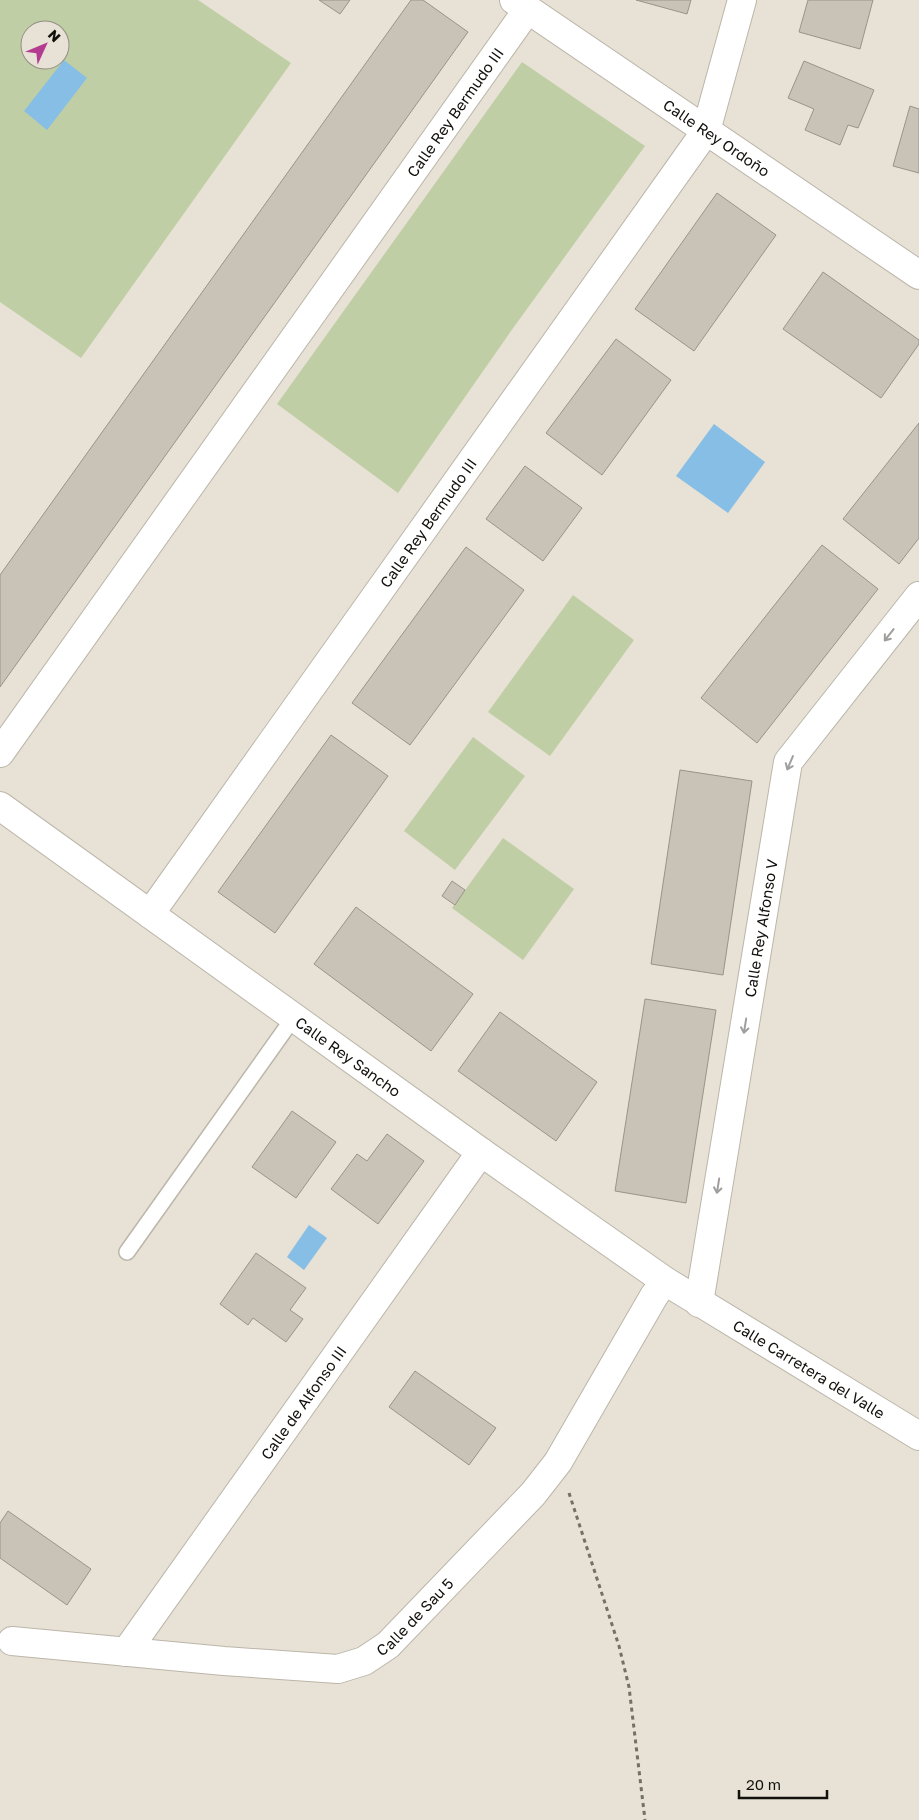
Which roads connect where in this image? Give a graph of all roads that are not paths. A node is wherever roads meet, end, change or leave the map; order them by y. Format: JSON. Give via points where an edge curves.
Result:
{"nodes":[{"id":1,"x":742,"y":0,"type":"edge"},
{"id":2,"x":521,"y":5,"type":"edge"},
{"id":3,"x":706,"y":131,"type":"junction"},
{"id":4,"x":919,"y":275,"type":"edge"},
{"id":5,"x":919,"y":596,"type":"edge"},
{"id":6,"x":0,"y":753,"type":"edge"},
{"id":7,"x":0,"y":806,"type":"edge"},
{"id":8,"x":150,"y":914,"type":"junction"},
{"id":9,"x":294,"y":1017,"type":"junction"},
{"id":10,"x":481,"y":1152,"type":"junction"},
{"id":11,"x":127,"y":1252,"type":"dead end"},
{"id":12,"x":665,"y":1281,"type":"junction"},
{"id":13,"x":699,"y":1303,"type":"junction"},
{"id":14,"x":919,"y":1436,"type":"edge"},
{"id":15,"x":12,"y":1641,"type":"dead end"},
{"id":16,"x":126,"y":1652,"type":"junction"}],
"edges":[{"from":1,"to":3,"type":"street"},
{"from":2,"to":3,"type":"street","name":"Calle Rey Ordoño"},
{"from":2,"to":6,"type":"street","name":"Calle Rey Bermudo III"},
{"from":3,"to":4,"type":"street","name":"Calle Rey Ordoño"},
{"from":3,"to":8,"type":"street","name":"Calle Rey Bermudo III"},
{"from":5,"to":13,"type":"street","name":"Calle Rey Alfonso V","one_way":true,"via":[[788,762]]},
{"from":7,"to":8,"type":"street","name":"Calle Rey Sancho"},
{"from":8,"to":9,"type":"street","name":"Calle Rey Sancho"},
{"from":9,"to":10,"type":"street","name":"Calle Rey Sancho"},
{"from":9,"to":11,"type":"lane"},
{"from":10,"to":12,"type":"street","name":"Calle Rey Sancho"},
{"from":10,"to":16,"type":"street","name":"Calle de Alfonso III"},
{"from":12,"to":13,"type":"street","name":"Calle Rey Sancho"},
{"from":12,"to":16,"type":"street","name":"Calle de Sau 5","via":[[558,1462],[533,1494],[388,1645],[364,1661],[338,1669]]},
{"from":13,"to":14,"type":"street","name":"Calle Carretera del Valle"},
{"from":15,"to":16,"type":"street","name":"Calle de Sau 5"}]}
